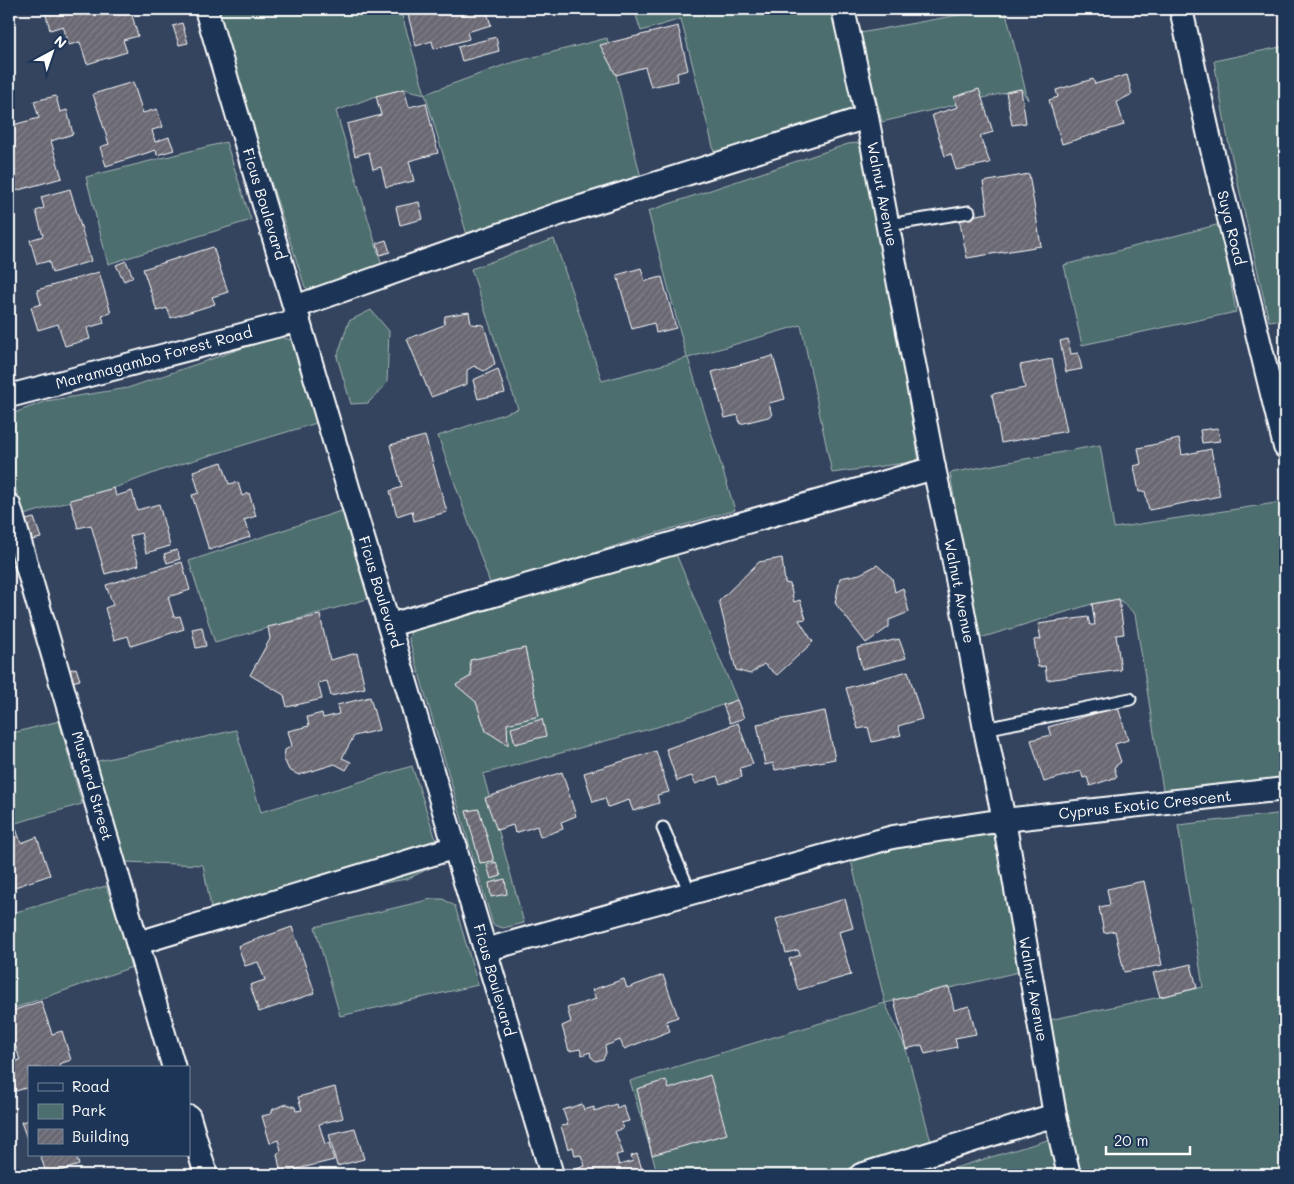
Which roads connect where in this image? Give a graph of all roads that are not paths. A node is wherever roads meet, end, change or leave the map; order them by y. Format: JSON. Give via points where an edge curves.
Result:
{"nodes":[{"id":1,"x":206,"y":9,"type":"edge"},
{"id":2,"x":843,"y":9,"type":"edge"},
{"id":3,"x":1181,"y":9,"type":"edge"},
{"id":4,"x":868,"y":117,"type":"junction"},
{"id":5,"x":969,"y":212,"type":"dead end"},
{"id":6,"x":888,"y":225,"type":"junction"},
{"id":7,"x":297,"y":314,"type":"junction"},
{"id":8,"x":9,"y":396,"type":"edge"},
{"id":9,"x":1285,"y":447,"type":"edge"},
{"id":10,"x":934,"y":468,"type":"junction"},
{"id":11,"x":9,"y":505,"type":"edge"},
{"id":12,"x":390,"y":625,"type":"junction"},
{"id":13,"x":1130,"y":698,"type":"dead end"},
{"id":14,"x":985,"y":729,"type":"junction"},
{"id":15,"x":1285,"y":789,"type":"edge"},
{"id":16,"x":1004,"y":820,"type":"junction"},
{"id":17,"x":663,"y":828,"type":"dead end"},
{"id":18,"x":456,"y":847,"type":"junction"},
{"id":19,"x":690,"y":893,"type":"junction"},
{"id":20,"x":138,"y":943,"type":"junction"},
{"id":21,"x":485,"y":950,"type":"junction"},
{"id":22,"x":173,"y":1066,"type":"edge"},
{"id":23,"x":1055,"y":1115,"type":"junction"},
{"id":24,"x":190,"y":1119,"type":"edge"},
{"id":25,"x":206,"y":1175,"type":"edge"},
{"id":26,"x":552,"y":1175,"type":"edge"},
{"id":27,"x":861,"y":1175,"type":"edge"},
{"id":28,"x":1069,"y":1175,"type":"edge"}],
"edges":[{"from":1,"to":7,"type":"street","name":"Ficus Boulevard"},
{"from":2,"to":4,"type":"street","name":"Walnut Avenue"},
{"from":3,"to":9,"type":"street","name":"Suya Road"},
{"from":4,"to":6,"type":"street","name":"Walnut Avenue"},
{"from":4,"to":7,"type":"street","name":"Maramagambo Forest Road","via":[[559,214]]},
{"from":5,"to":6,"type":"lane"},
{"from":6,"to":10,"type":"street","name":"Walnut Avenue"},
{"from":7,"to":8,"type":"street","name":"Maramagambo Forest Road"},
{"from":7,"to":12,"type":"street","name":"Ficus Boulevard"},
{"from":10,"to":12,"type":"street"},
{"from":10,"to":14,"type":"street","name":"Walnut Avenue"},
{"from":11,"to":20,"type":"street","name":"Mustard Street"},
{"from":12,"to":18,"type":"street","name":"Ficus Boulevard"},
{"from":13,"to":14,"type":"lane"},
{"from":14,"to":16,"type":"street","name":"Walnut Avenue"},
{"from":15,"to":16,"type":"street","name":"Cyprus Exotic Crescent"},
{"from":16,"to":19,"type":"street","name":"Cyprus Exotic Crescent","via":[[893,838]]},
{"from":16,"to":23,"type":"street","name":"Walnut Avenue"},
{"from":17,"to":19,"type":"lane"},
{"from":18,"to":20,"type":"street"},
{"from":18,"to":21,"type":"street","name":"Ficus Boulevard"},
{"from":19,"to":21,"type":"street","name":"Cyprus Exotic Crescent"},
{"from":20,"to":22,"type":"street","name":"Mustard Street"},
{"from":21,"to":26,"type":"street","name":"Ficus Boulevard"},
{"from":23,"to":27,"type":"street"},
{"from":23,"to":28,"type":"street","name":"Walnut Avenue"},
{"from":24,"to":25,"type":"street"}]}
